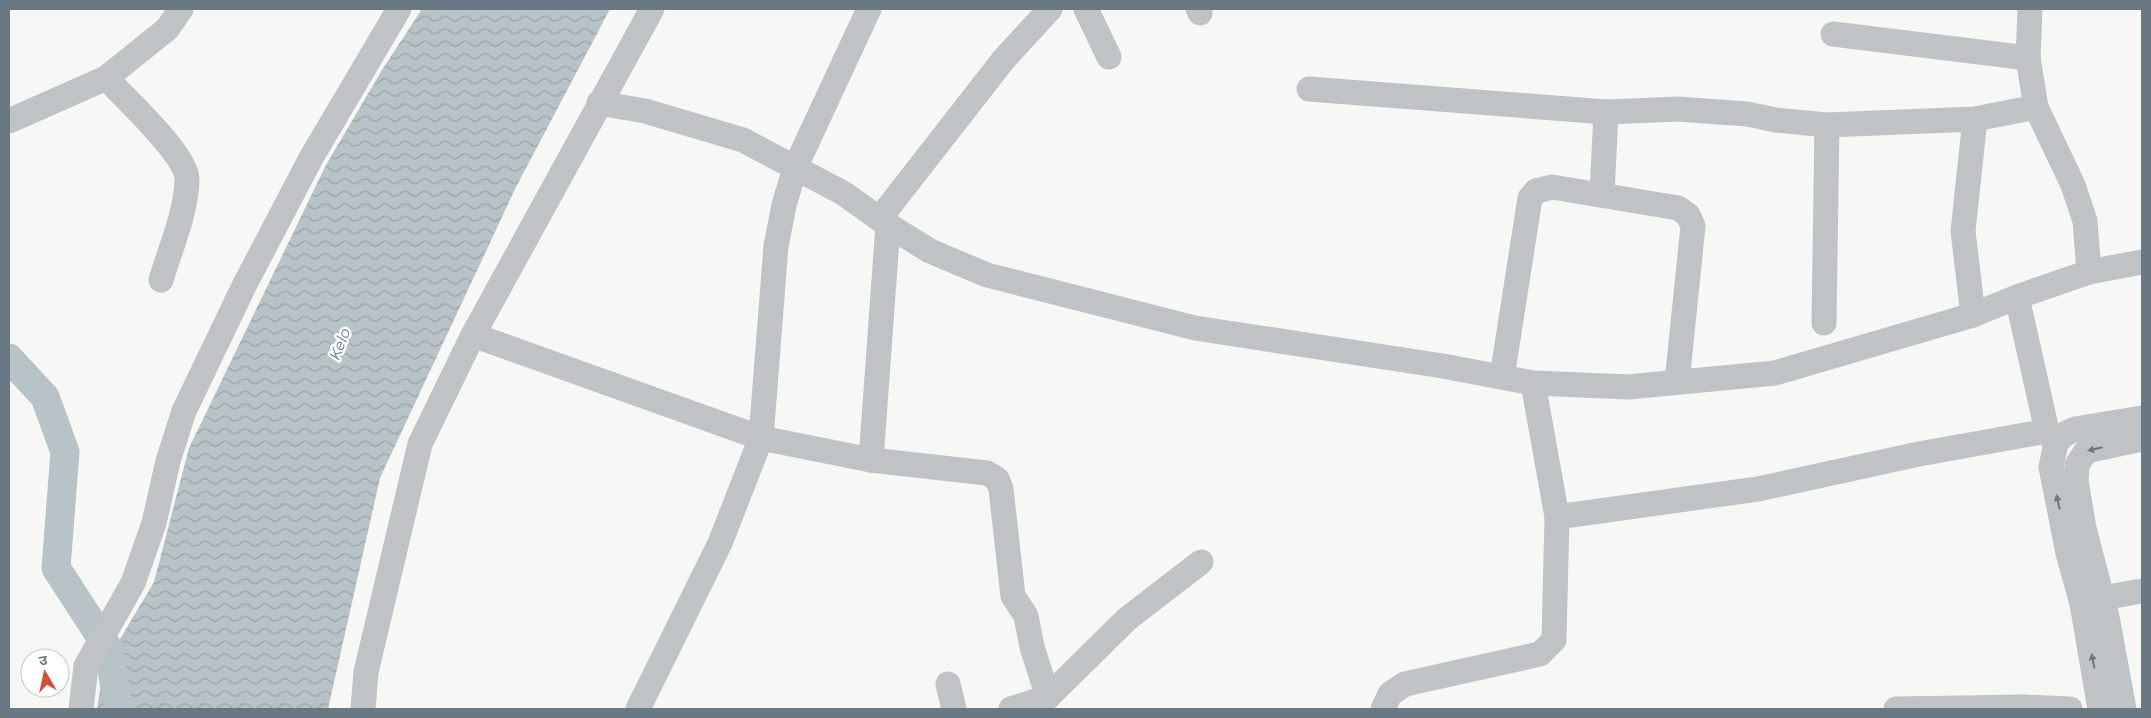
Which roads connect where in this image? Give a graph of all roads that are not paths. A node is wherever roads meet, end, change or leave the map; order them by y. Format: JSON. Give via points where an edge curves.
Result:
{"nodes":[{"id":1,"x":181,"y":9,"type":"edge"},
{"id":2,"x":399,"y":9,"type":"edge"},
{"id":3,"x":652,"y":9,"type":"edge"},
{"id":4,"x":869,"y":9,"type":"edge"},
{"id":5,"x":1050,"y":9,"type":"edge"},
{"id":6,"x":1086,"y":9,"type":"edge"},
{"id":7,"x":2030,"y":9,"type":"edge"},
{"id":8,"x":1833,"y":34,"type":"dead end"},
{"id":9,"x":1109,"y":57,"type":"dead end"},
{"id":10,"x":2028,"y":58,"type":"junction"},
{"id":11,"x":106,"y":78,"type":"junction"},
{"id":12,"x":1309,"y":89,"type":"dead end"},
{"id":13,"x":599,"y":103,"type":"junction"},
{"id":14,"x":2036,"y":107,"type":"junction"},
{"id":15,"x":1606,"y":112,"type":"junction"},
{"id":16,"x":1975,"y":119,"type":"junction"},
{"id":17,"x":9,"y":121,"type":"edge"},
{"id":18,"x":1827,"y":125,"type":"junction"},
{"id":19,"x":795,"y":168,"type":"junction"},
{"id":20,"x":1602,"y":195,"type":"junction"},
{"id":21,"x":884,"y":222,"type":"junction"},
{"id":22,"x":2142,"y":262,"type":"edge"},
{"id":23,"x":2089,"y":272,"type":"junction"},
{"id":24,"x":161,"y":280,"type":"dead end"},
{"id":25,"x":2017,"y":297,"type":"junction"},
{"id":26,"x":1973,"y":315,"type":"junction"},
{"id":27,"x":1824,"y":323,"type":"dead end"},
{"id":28,"x":473,"y":335,"type":"junction"},
{"id":29,"x":1502,"y":377,"type":"junction"},
{"id":30,"x":1677,"y":382,"type":"junction"},
{"id":31,"x":1533,"y":383,"type":"junction"},
{"id":32,"x":2142,"y":418,"type":"edge"},
{"id":33,"x":2051,"y":437,"type":"junction"},
{"id":34,"x":761,"y":438,"type":"junction"},
{"id":35,"x":2142,"y":439,"type":"edge"},
{"id":36,"x":871,"y":460,"type":"junction"},
{"id":37,"x":1557,"y":517,"type":"junction"},
{"id":38,"x":1201,"y":562,"type":"dead end"},
{"id":39,"x":2142,"y":590,"type":"edge"},
{"id":40,"x":2102,"y":598,"type":"junction"},
{"id":41,"x":948,"y":684,"type":"dead end"},
{"id":42,"x":1048,"y":697,"type":"junction"},
{"id":43,"x":81,"y":709,"type":"edge"},
{"id":44,"x":363,"y":709,"type":"edge"},
{"id":45,"x":638,"y":709,"type":"edge"},
{"id":46,"x":954,"y":709,"type":"edge"},
{"id":47,"x":1011,"y":709,"type":"edge"},
{"id":48,"x":1383,"y":709,"type":"edge"},
{"id":49,"x":1896,"y":709,"type":"edge"},
{"id":50,"x":2070,"y":709,"type":"edge"},
{"id":51,"x":2100,"y":709,"type":"edge"},
{"id":52,"x":2124,"y":709,"type":"edge"}],
"edges":[{"from":1,"to":11,"type":"street","via":[[167,29]]},
{"from":2,"to":43,"type":"street","via":[[311,158],[184,411],[168,461],[154,523],[133,583],[86,666]]},
{"from":3,"to":13,"type":"street"},
{"from":4,"to":19,"type":"street"},
{"from":5,"to":21,"type":"street","via":[[1004,59]]},
{"from":6,"to":9,"type":"street"},
{"from":7,"to":10,"type":"street"},
{"from":8,"to":10,"type":"street"},
{"from":10,"to":14,"type":"street"},
{"from":11,"to":17,"type":"street"},
{"from":11,"to":24,"type":"street","via":[[176,153],[187,177],[186,197]]},
{"from":12,"to":15,"type":"street"},
{"from":13,"to":19,"type":"street","via":[[645,111],[743,140]]},
{"from":13,"to":28,"type":"street"},
{"from":14,"to":16,"type":"street"},
{"from":14,"to":23,"type":"street","via":[[2082,212]]},
{"from":15,"to":18,"type":"street","via":[[1678,109]]},
{"from":15,"to":20,"type":"street"},
{"from":16,"to":18,"type":"street"},
{"from":16,"to":26,"type":"street","via":[[1963,232]]},
{"from":18,"to":27,"type":"street"},
{"from":19,"to":21,"type":"street","via":[[843,193]]},
{"from":19,"to":34,"type":"street","via":[[776,246]]},
{"from":20,"to":29,"type":"street","via":[[1552,187],[1536,190],[1530,198]]},
{"from":20,"to":30,"type":"street","via":[[1678,208],[1688,215],[1693,226]]},
{"from":21,"to":29,"type":"street","via":[[930,251],[987,275],[1186,326]]},
{"from":21,"to":36,"type":"street"},
{"from":22,"to":23,"type":"street"},
{"from":23,"to":25,"type":"street"},
{"from":25,"to":26,"type":"street"},
{"from":25,"to":33,"type":"street"},
{"from":26,"to":30,"type":"street","via":[[1775,373]]},
{"from":28,"to":34,"type":"street"},
{"from":28,"to":44,"type":"street","via":[[420,444],[366,672]]},
{"from":29,"to":31,"type":"street"},
{"from":30,"to":31,"type":"street","via":[[1628,387]]},
{"from":31,"to":37,"type":"street"},
{"from":32,"to":33,"type":"street","via":[[2076,429]]},
{"from":33,"to":37,"type":"street","via":[[1919,454],[1758,489]]},
{"from":51,"to":33,"type":"street","one_way":true,"via":[[2082,604],[2051,467]]},
{"from":34,"to":36,"type":"street"},
{"from":34,"to":45,"type":"street","via":[[720,543]]},
{"from":35,"to":40,"type":"street","one_way":true,"via":[[2086,451],[2077,466],[2076,481],[2084,528]]},
{"from":36,"to":42,"type":"street","via":[[987,473],[997,479],[1001,489],[1013,596],[1026,616]]},
{"from":37,"to":48,"type":"street","via":[[1554,640],[1540,654],[1406,684],[1390,694]]},
{"from":38,"to":42,"type":"street","via":[[1127,619]]},
{"from":39,"to":40,"type":"street"},
{"from":40,"to":52,"type":"street"},
{"from":41,"to":46,"type":"street"},
{"from":42,"to":47,"type":"street"},
{"from":49,"to":50,"type":"street"}]}
